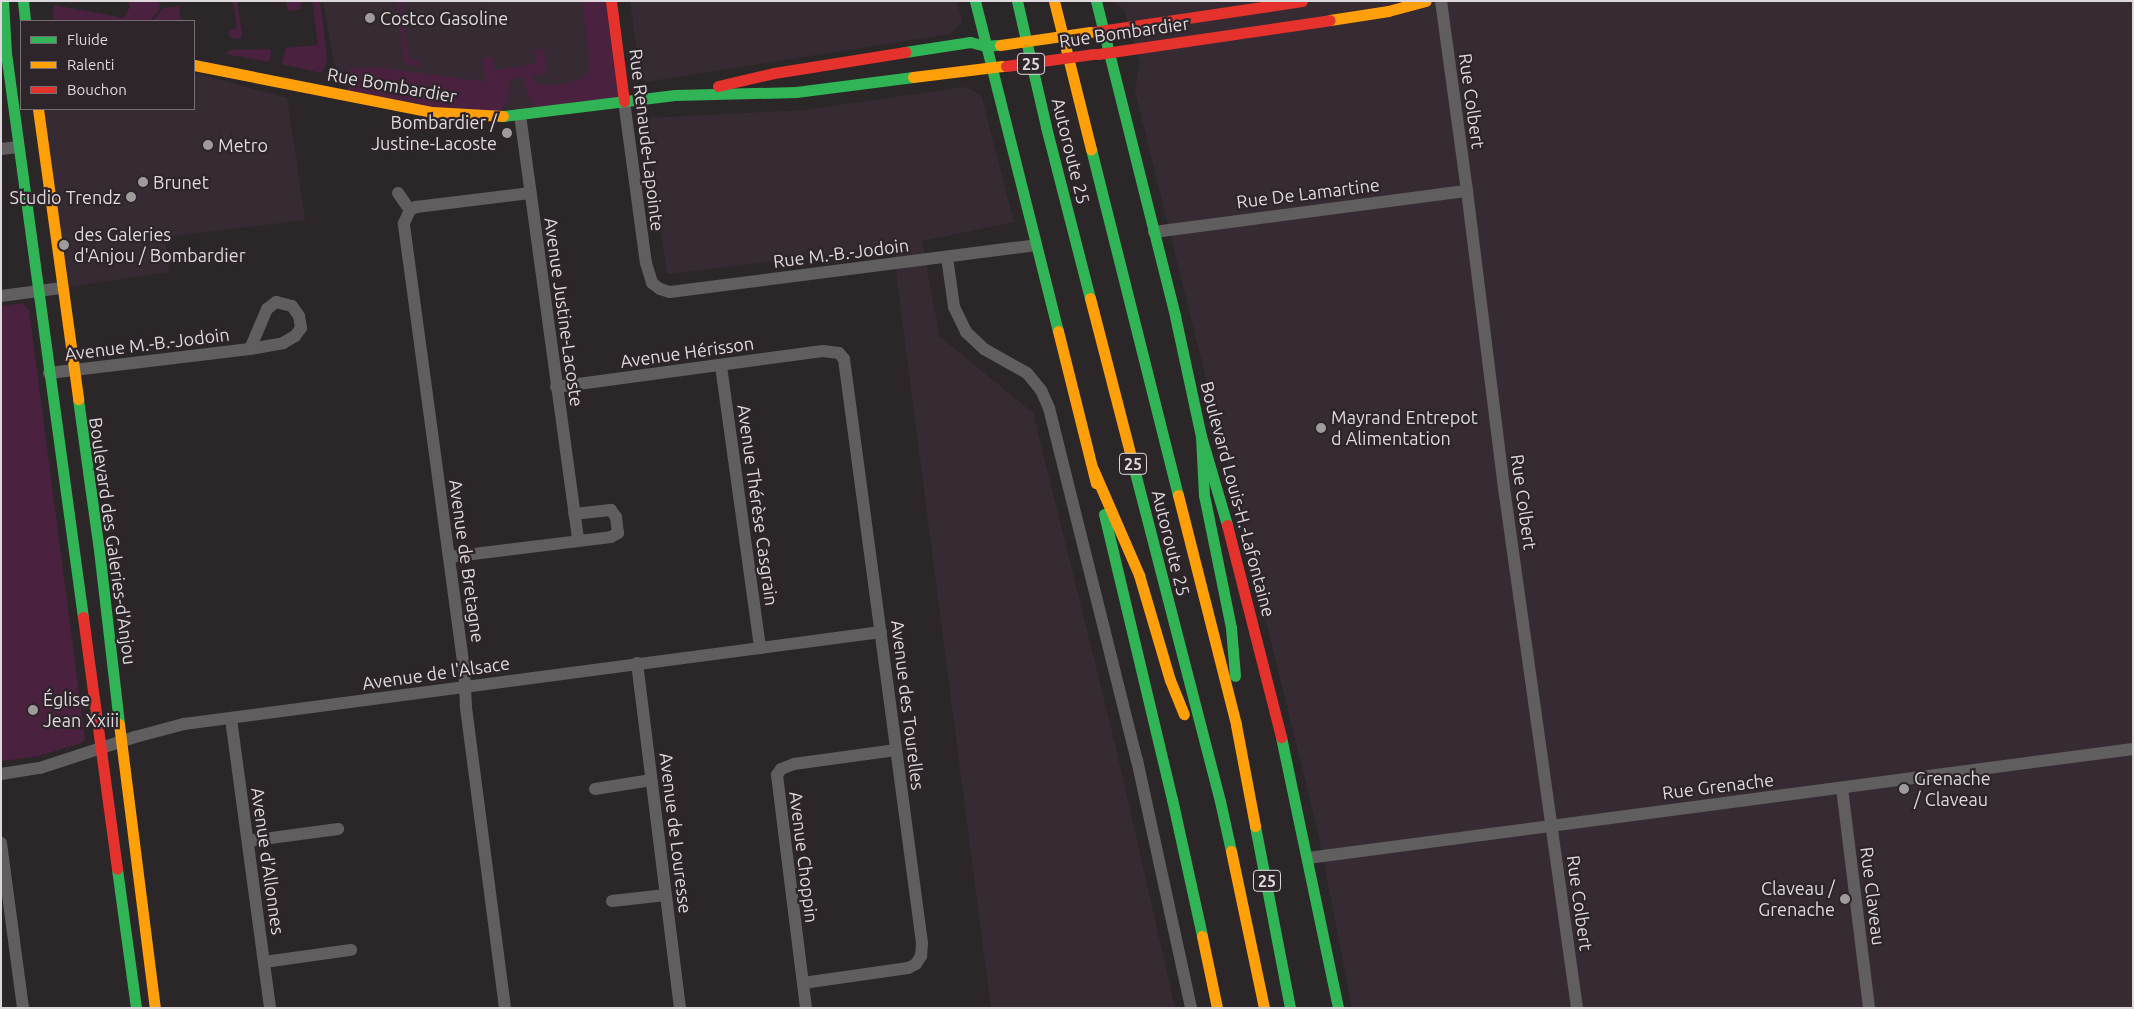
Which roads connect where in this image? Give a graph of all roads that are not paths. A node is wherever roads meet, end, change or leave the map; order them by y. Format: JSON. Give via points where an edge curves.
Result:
{"nodes":[{"id":1,"x":3,"y":1,"type":"edge"},
{"id":2,"x":23,"y":1,"type":"edge"},
{"id":3,"x":611,"y":1,"type":"edge"},
{"id":4,"x":975,"y":1,"type":"edge"},
{"id":5,"x":1016,"y":1,"type":"edge"},
{"id":6,"x":1054,"y":1,"type":"edge"},
{"id":7,"x":1096,"y":1,"type":"edge"},
{"id":8,"x":1302,"y":1,"type":"edge"},
{"id":9,"x":1426,"y":1,"type":"edge"},
{"id":10,"x":1441,"y":1,"type":"edge"},
{"id":11,"x":1008,"y":19,"type":"dead end"},
{"id":12,"x":26,"y":20,"type":"edge"},
{"id":13,"x":1072,"y":20,"type":"dead end"},
{"id":14,"x":3,"y":25,"type":"edge"},
{"id":15,"x":20,"y":30,"type":"edge"},
{"id":16,"x":1104,"y":30,"type":"junction"},
{"id":17,"x":986,"y":46,"type":"junction"},
{"id":18,"x":1110,"y":52,"type":"junction"},
{"id":19,"x":195,"y":65,"type":"edge"},
{"id":20,"x":991,"y":68,"type":"junction"},
{"id":21,"x":675,"y":96,"type":"junction"},
{"id":22,"x":624,"y":101,"type":"junction"},
{"id":23,"x":38,"y":110,"type":"edge"},
{"id":24,"x":520,"y":115,"type":"junction"},
{"id":25,"x":1046,"y":127,"type":"junction"},
{"id":26,"x":18,"y":147,"type":"junction"},
{"id":27,"x":1,"y":149,"type":"edge"},
{"id":28,"x":1099,"y":181,"type":"junction"},
{"id":29,"x":1467,"y":191,"type":"junction"},
{"id":30,"x":398,"y":193,"type":"dead end"},
{"id":31,"x":530,"y":194,"type":"junction"},
{"id":32,"x":410,"y":210,"type":"junction"},
{"id":33,"x":1154,"y":232,"type":"junction"},
{"id":34,"x":1036,"y":244,"type":"junction"},
{"id":35,"x":947,"y":258,"type":"junction"},
{"id":36,"x":652,"y":283,"type":"joint"},
{"id":37,"x":62,"y":288,"type":"junction"},
{"id":38,"x":38,"y":292,"type":"junction"},
{"id":39,"x":1,"y":296,"type":"edge"},
{"id":40,"x":250,"y":349,"type":"dead end"},
{"id":41,"x":823,"y":351,"type":"joint"},
{"id":42,"x":721,"y":366,"type":"junction"},
{"id":43,"x":73,"y":370,"type":"junction"},
{"id":44,"x":49,"y":373,"type":"junction"},
{"id":45,"x":556,"y":387,"type":"junction"},
{"id":46,"x":1201,"y":436,"type":"junction"},
{"id":47,"x":1093,"y":469,"type":"junction"},
{"id":48,"x":574,"y":514,"type":"junction"},
{"id":49,"x":578,"y":541,"type":"junction"},
{"id":50,"x":99,"y":550,"type":"junction"},
{"id":51,"x":73,"y":554,"type":"junction"},
{"id":52,"x":450,"y":558,"type":"junction"},
{"id":53,"x":881,"y":632,"type":"junction"},
{"id":54,"x":760,"y":648,"type":"junction"},
{"id":55,"x":637,"y":663,"type":"junction"},
{"id":56,"x":465,"y":686,"type":"junction"},
{"id":57,"x":231,"y":719,"type":"junction"},
{"id":58,"x":121,"y":742,"type":"junction"},
{"id":59,"x":101,"y":749,"type":"junction"},
{"id":60,"x":2133,"y":749,"type":"edge"},
{"id":61,"x":896,"y":750,"type":"junction"},
{"id":62,"x":1243,"y":755,"type":"junction"},
{"id":63,"x":1,"y":774,"type":"edge"},
{"id":64,"x":651,"y":780,"type":"junction"},
{"id":65,"x":1842,"y":788,"type":"junction"},
{"id":66,"x":595,"y":789,"type":"dead end"},
{"id":67,"x":1220,"y":801,"type":"junction"},
{"id":68,"x":1552,"y":825,"type":"junction"},
{"id":69,"x":338,"y":828,"type":"dead end"},
{"id":70,"x":248,"y":841,"type":"junction"},
{"id":71,"x":1,"y":843,"type":"edge"},
{"id":72,"x":1308,"y":858,"type":"junction"},
{"id":73,"x":666,"y":895,"type":"junction"},
{"id":74,"x":612,"y":901,"type":"dead end"},
{"id":75,"x":351,"y":950,"type":"dead end"},
{"id":76,"x":264,"y":962,"type":"junction"},
{"id":77,"x":803,"y":983,"type":"junction"},
{"id":78,"x":22,"y":1008,"type":"edge"},
{"id":79,"x":136,"y":1008,"type":"edge"},
{"id":80,"x":155,"y":1008,"type":"edge"},
{"id":81,"x":270,"y":1008,"type":"edge"},
{"id":82,"x":505,"y":1008,"type":"edge"},
{"id":83,"x":680,"y":1008,"type":"edge"},
{"id":84,"x":806,"y":1008,"type":"edge"},
{"id":85,"x":1191,"y":1008,"type":"edge"},
{"id":86,"x":1217,"y":1008,"type":"edge"},
{"id":87,"x":1264,"y":1008,"type":"edge"},
{"id":88,"x":1290,"y":1008,"type":"edge"},
{"id":89,"x":1338,"y":1008,"type":"edge"},
{"id":90,"x":1576,"y":1008,"type":"edge"},
{"id":91,"x":1869,"y":1008,"type":"edge"}],
"edges":[{"from":1,"to":14,"type":"main road"},
{"from":2,"to":12,"type":"main road"},
{"from":3,"to":22,"type":"main road","name":"Rue Renaude-Lapointe"},
{"from":4,"to":17,"type":"main road"},
{"from":5,"to":25,"type":"main road","name":"Autoroute 25","number":"25"},
{"from":6,"to":28,"type":"main road","name":"Autoroute 25","number":"25"},
{"from":7,"to":16,"type":"main road","name":"Boulevard Louis-H.-Lafontaine"},
{"from":8,"to":16,"type":"main road","name":"Rue Bombardier"},
{"from":9,"to":18,"type":"main road","name":"Rue Bombardier","via":[[1388,11]]},
{"from":10,"to":29,"type":"street","name":"Rue Colbert"},
{"from":11,"to":25,"type":"main road"},
{"from":13,"to":28,"type":"main road"},
{"from":14,"to":15,"type":"main road"},
{"from":14,"to":26,"type":"main road"},
{"from":16,"to":17,"type":"main road","name":"Rue Bombardier","bridge":true},
{"from":16,"to":18,"type":"main road","name":"Boulevard Louis-H.-Lafontaine"},
{"from":17,"to":20,"type":"main road"},
{"from":17,"to":21,"type":"main road","name":"Rue Bombardier","via":[[970,42],[872,56],[774,73]]},
{"from":18,"to":20,"type":"main road","name":"Rue Bombardier","bridge":true},
{"from":18,"to":33,"type":"main road","name":"Boulevard Louis-H.-Lafontaine"},
{"from":19,"to":24,"type":"main road","name":"Rue Bombardier","via":[[432,112]]},
{"from":20,"to":21,"type":"main road","name":"Rue Bombardier","via":[[796,92]]},
{"from":20,"to":34,"type":"main road"},
{"from":21,"to":22,"type":"main road","name":"Rue Bombardier"},
{"from":22,"to":24,"type":"main road","name":"Rue Bombardier"},
{"from":22,"to":36,"type":"street","name":"Rue Renaude-Lapointe","via":[[646,263]]},
{"from":23,"to":37,"type":"main road","name":"Boulevard des Galeries-d'Anjou"},
{"from":24,"to":31,"type":"street","name":"Avenue Justine-Lacoste"},
{"from":25,"to":67,"type":"main road","name":"Autoroute 25","number":"25"},
{"from":26,"to":27,"type":"street"},
{"from":26,"to":38,"type":"main road"},
{"from":28,"to":62,"type":"main road","name":"Autoroute 25","number":"25"},
{"from":29,"to":33,"type":"street","name":"Rue De Lamartine"},
{"from":29,"to":68,"type":"street","name":"Rue Colbert","via":[[1505,495]]},
{"from":30,"to":32,"type":"street"},
{"from":31,"to":32,"type":"street"},
{"from":31,"to":45,"type":"street","name":"Avenue Justine-Lacoste"},
{"from":32,"to":52,"type":"street","name":"Avenue de Bretagne","via":[[404,223]]},
{"from":33,"to":46,"type":"main road","name":"Boulevard Louis-H.-Lafontaine"},
{"from":34,"to":35,"type":"street","name":"Rue M.-B.-Jodoin"},
{"from":34,"to":47,"type":"main road"},
{"from":35,"to":36,"type":"street","name":"Rue M.-B.-Jodoin","via":[[670,292]]},
{"from":35,"to":85,"type":"street","via":[[954,307],[966,332],[984,349],[1027,373],[1041,390],[1049,408],[1137,760]]},
{"from":37,"to":38,"type":"street"},
{"from":37,"to":43,"type":"main road","name":"Boulevard des Galeries-d'Anjou"},
{"from":38,"to":39,"type":"street"},
{"from":38,"to":44,"type":"main road"},
{"from":40,"to":43,"type":"street","name":"Avenue M.-B.-Jodoin"},
{"from":41,"to":42,"type":"street","name":"Avenue Hérisson"},
{"from":41,"to":53,"type":"street","name":"Avenue des Tourelles","via":[[839,352],[846,368]]},
{"from":42,"to":45,"type":"street","name":"Avenue Hérisson"},
{"from":42,"to":54,"type":"street","name":"Avenue Thérèse Casgrain"},
{"from":43,"to":44,"type":"street","name":"Avenue M.-B.-Jodoin"},
{"from":43,"to":50,"type":"main road","name":"Boulevard des Galeries-d'Anjou"},
{"from":44,"to":51,"type":"main road"},
{"from":45,"to":48,"type":"street","name":"Avenue Justine-Lacoste"},
{"from":46,"to":62,"type":"main road","via":[[1204,495],[1231,628]]},
{"from":46,"to":72,"type":"main road","name":"Boulevard Louis-H.-Lafontaine","via":[[1239,568]]},
{"from":47,"to":67,"type":"main road","via":[[1139,575],[1170,680]]},
{"from":47,"to":86,"type":"main road","via":[[1172,798]]},
{"from":48,"to":49,"type":"street","name":"Avenue Justine-Lacoste"},
{"from":48,"to":49,"type":"street","via":[[608,510],[616,516],[617,535]]},
{"from":49,"to":52,"type":"street"},
{"from":50,"to":51,"type":"main road"},
{"from":50,"to":58,"type":"main road","name":"Boulevard des Galeries-d'Anjou"},
{"from":51,"to":59,"type":"main road"},
{"from":52,"to":56,"type":"street","name":"Avenue de Bretagne"},
{"from":53,"to":54,"type":"street","name":"Avenue de l'Alsace"},
{"from":53,"to":61,"type":"street","name":"Avenue des Tourelles"},
{"from":54,"to":55,"type":"street","name":"Avenue de l'Alsace"},
{"from":55,"to":56,"type":"street","name":"Avenue de l'Alsace"},
{"from":55,"to":64,"type":"street","name":"Avenue de Louresse"},
{"from":56,"to":57,"type":"street","name":"Avenue de l'Alsace"},
{"from":56,"to":82,"type":"street","name":"Avenue de Bretagne"},
{"from":57,"to":58,"type":"street","name":"Avenue de l'Alsace","via":[[184,724]]},
{"from":57,"to":70,"type":"street","name":"Avenue d'Allonnes"},
{"from":58,"to":59,"type":"street","name":"Avenue de l'Alsace"},
{"from":58,"to":80,"type":"main road","name":"Boulevard des Galeries-d'Anjou"},
{"from":59,"to":63,"type":"street","name":"Avenue de l'Alsace","via":[[40,768]]},
{"from":59,"to":79,"type":"main road"},
{"from":60,"to":65,"type":"street","name":"Rue Grenache"},
{"from":61,"to":77,"type":"street","name":"Avenue des Tourelles","via":[[922,943],[921,956],[908,968]]},
{"from":61,"to":77,"type":"street","name":"Avenue Choppin","via":[[794,764],[781,769],[777,775]]},
{"from":62,"to":88,"type":"main road","name":"Autoroute 25","number":"25"},
{"from":64,"to":66,"type":"street"},
{"from":64,"to":73,"type":"street","name":"Avenue de Louresse"},
{"from":65,"to":68,"type":"street","name":"Rue Grenache"},
{"from":65,"to":91,"type":"street","name":"Rue Claveau"},
{"from":67,"to":87,"type":"main road","name":"Autoroute 25","number":"25"},
{"from":68,"to":72,"type":"street","name":"Rue Grenache"},
{"from":68,"to":90,"type":"street","name":"Rue Colbert"},
{"from":69,"to":70,"type":"street"},
{"from":70,"to":76,"type":"street","name":"Avenue d'Allonnes"},
{"from":71,"to":78,"type":"street"},
{"from":72,"to":89,"type":"main road","name":"Boulevard Louis-H.-Lafontaine"},
{"from":73,"to":74,"type":"street"},
{"from":73,"to":83,"type":"street","name":"Avenue de Louresse"},
{"from":75,"to":76,"type":"street"},
{"from":76,"to":81,"type":"street","name":"Avenue d'Allonnes"},
{"from":77,"to":84,"type":"street","name":"Avenue Choppin"}]}
